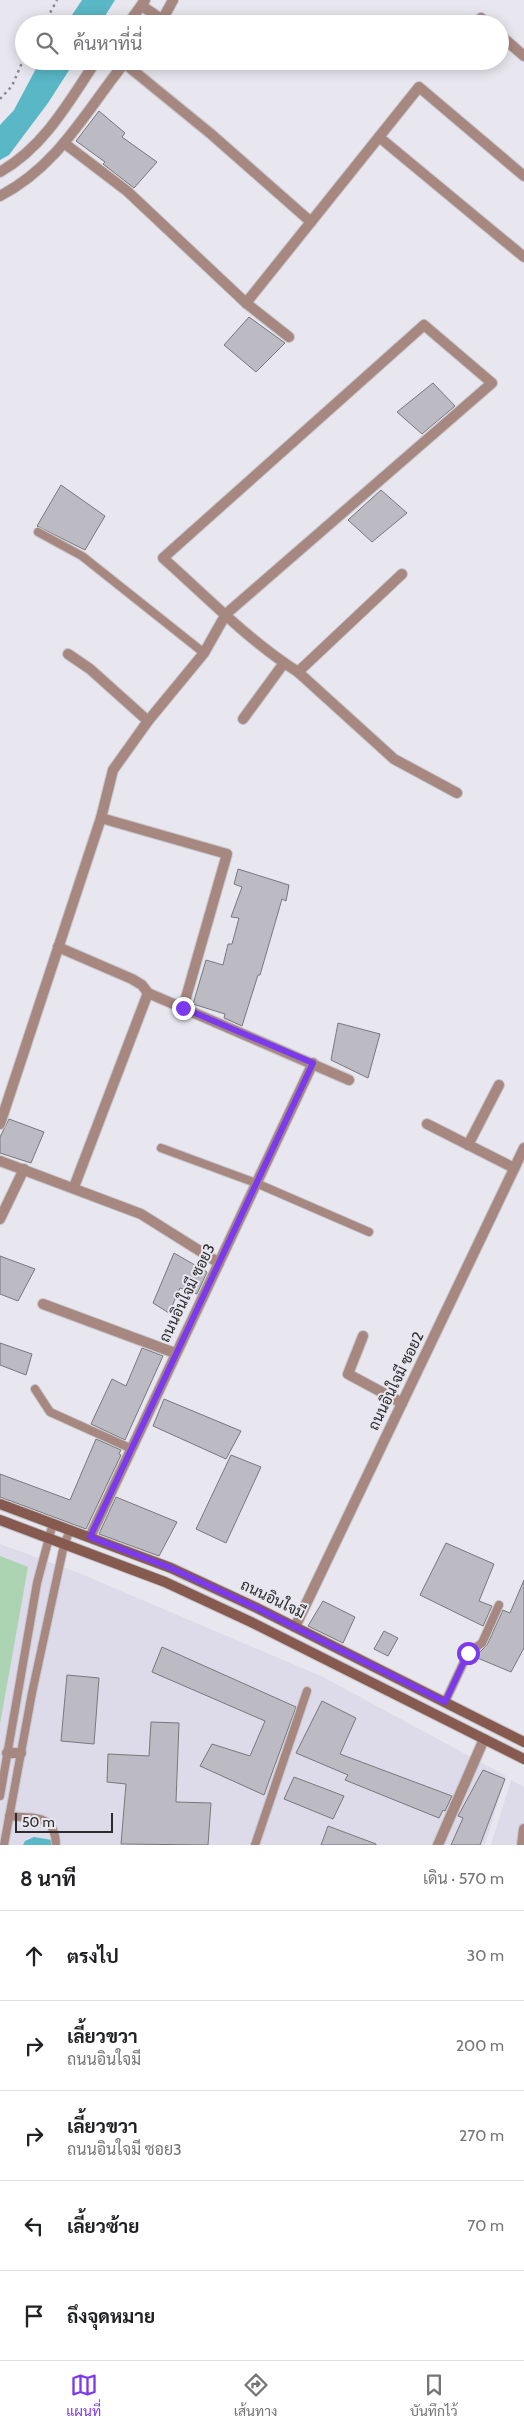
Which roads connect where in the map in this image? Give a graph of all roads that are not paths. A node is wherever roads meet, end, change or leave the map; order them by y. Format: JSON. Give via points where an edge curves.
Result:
{"nodes":[{"id":1,"x":174,"y":0,"type":"edge"},
{"id":2,"x":144,"y":3,"type":"edge"},
{"id":3,"x":135,"y":15,"type":"edge"},
{"id":4,"x":155,"y":15,"type":"edge"},
{"id":5,"x":166,"y":15,"type":"edge"},
{"id":6,"x":509,"y":43,"type":"edge"},
{"id":7,"x":524,"y":56,"type":"edge"},
{"id":8,"x":90,"y":70,"type":"edge"},
{"id":9,"x":119,"y":70,"type":"edge"},
{"id":10,"x":135,"y":70,"type":"edge"},
{"id":11,"x":379,"y":137,"type":"junction"},
{"id":12,"x":64,"y":143,"type":"junction"},
{"id":13,"x":0,"y":172,"type":"edge"},
{"id":14,"x":524,"y":176,"type":"edge"},
{"id":15,"x":0,"y":196,"type":"edge"},
{"id":16,"x":311,"y":222,"type":"junction"},
{"id":17,"x":524,"y":257,"type":"edge"},
{"id":18,"x":246,"y":303,"type":"junction"},
{"id":19,"x":289,"y":337,"type":"dead end"},
{"id":20,"x":38,"y":532,"type":"dead end"},
{"id":21,"x":402,"y":574,"type":"dead end"},
{"id":22,"x":226,"y":614,"type":"junction"},
{"id":23,"x":204,"y":653,"type":"junction"},
{"id":24,"x":68,"y":654,"type":"dead end"},
{"id":25,"x":284,"y":663,"type":"junction"},
{"id":26,"x":298,"y":672,"type":"junction"},
{"id":27,"x":243,"y":719,"type":"dead end"},
{"id":28,"x":148,"y":722,"type":"junction"},
{"id":29,"x":457,"y":793,"type":"dead end"},
{"id":30,"x":101,"y":818,"type":"junction"},
{"id":31,"x":58,"y":947,"type":"junction"},
{"id":32,"x":148,"y":993,"type":"junction"},
{"id":33,"x":183,"y":1008,"type":"junction"},
{"id":34,"x":313,"y":1063,"type":"junction"},
{"id":35,"x":349,"y":1080,"type":"dead end"},
{"id":36,"x":499,"y":1085,"type":"dead end"},
{"id":37,"x":0,"y":1124,"type":"edge"},
{"id":38,"x":427,"y":1124,"type":"dead end"},
{"id":39,"x":468,"y":1144,"type":"junction"},
{"id":40,"x":162,"y":1148,"type":"dead end"},
{"id":41,"x":524,"y":1148,"type":"edge"},
{"id":42,"x":0,"y":1161,"type":"edge"},
{"id":43,"x":514,"y":1168,"type":"junction"},
{"id":44,"x":24,"y":1169,"type":"junction"},
{"id":45,"x":256,"y":1183,"type":"junction"},
{"id":46,"x":74,"y":1187,"type":"junction"},
{"id":47,"x":0,"y":1219,"type":"edge"},
{"id":48,"x":368,"y":1232,"type":"dead end"},
{"id":49,"x":219,"y":1262,"type":"junction"},
{"id":50,"x":43,"y":1304,"type":"dead end"},
{"id":51,"x":363,"y":1336,"type":"dead end"},
{"id":52,"x":175,"y":1353,"type":"junction"},
{"id":53,"x":35,"y":1389,"type":"dead end"},
{"id":54,"x":402,"y":1403,"type":"junction"},
{"id":55,"x":132,"y":1449,"type":"junction"},
{"id":56,"x":0,"y":1504,"type":"edge"},
{"id":57,"x":0,"y":1520,"type":"edge"},
{"id":58,"x":53,"y":1523,"type":"junction"},
{"id":59,"x":70,"y":1530,"type":"junction"},
{"id":60,"x":90,"y":1537,"type":"junction"},
{"id":61,"x":48,"y":1538,"type":"junction"},
{"id":62,"x":64,"y":1545,"type":"junction"},
{"id":63,"x":499,"y":1606,"type":"dead end"},
{"id":64,"x":295,"y":1627,"type":"junction"},
{"id":65,"x":289,"y":1641,"type":"junction"},
{"id":66,"x":308,"y":1691,"type":"dead end"},
{"id":67,"x":445,"y":1702,"type":"junction"},
{"id":68,"x":490,"y":1725,"type":"junction"},
{"id":69,"x":484,"y":1739,"type":"junction"},
{"id":70,"x":523,"y":1740,"type":"edge"},
{"id":71,"x":7,"y":1752,"type":"junction"},
{"id":72,"x":21,"y":1753,"type":"junction"},
{"id":73,"x":524,"y":1759,"type":"edge"},
{"id":74,"x":0,"y":1796,"type":"edge"},
{"id":75,"x":9,"y":1816,"type":"junction"},
{"id":76,"x":524,"y":1829,"type":"edge"},
{"id":77,"x":4,"y":1845,"type":"edge"},
{"id":78,"x":56,"y":1845,"type":"edge"},
{"id":79,"x":255,"y":1845,"type":"edge"},
{"id":80,"x":438,"y":1845,"type":"edge"},
{"id":81,"x":522,"y":1845,"type":"edge"}],
"edges":[{"from":1,"to":5,"type":"street"},
{"from":2,"to":3,"type":"street"},
{"from":2,"to":4,"type":"street"},
{"from":6,"to":7,"type":"street"},
{"from":8,"to":13,"type":"street","via":[[50,129],[28,152]]},
{"from":9,"to":12,"type":"street"},
{"from":10,"to":16,"type":"street"},
{"from":11,"to":14,"type":"street","via":[[419,87]]},
{"from":11,"to":16,"type":"street"},
{"from":11,"to":17,"type":"street"},
{"from":12,"to":15,"type":"street","via":[[35,174]]},
{"from":12,"to":18,"type":"street","via":[[127,191]]},
{"from":16,"to":18,"type":"street"},
{"from":18,"to":19,"type":"street"},
{"from":20,"to":23,"type":"lane","via":[[82,556]]},
{"from":21,"to":26,"type":"street"},
{"from":22,"to":22,"type":"street","via":[[163,558],[424,325],[492,383]]},
{"from":22,"to":23,"type":"street"},
{"from":22,"to":25,"type":"street"},
{"from":23,"to":28,"type":"street"},
{"from":24,"to":28,"type":"street","via":[[90,669]]},
{"from":25,"to":26,"type":"street"},
{"from":25,"to":27,"type":"street"},
{"from":26,"to":29,"type":"street","via":[[394,759]]},
{"from":28,"to":30,"type":"street","via":[[114,770]]},
{"from":30,"to":31,"type":"street"},
{"from":30,"to":33,"type":"street","via":[[227,854]]},
{"from":31,"to":32,"type":"street","via":[[132,979]]},
{"from":31,"to":37,"type":"street"},
{"from":32,"to":33,"type":"street"},
{"from":32,"to":46,"type":"street"},
{"from":33,"to":34,"type":"street"},
{"from":34,"to":35,"type":"street"},
{"from":34,"to":45,"type":"street","name":"ถนนอินใจมี ซอย3"},
{"from":36,"to":39,"type":"street"},
{"from":38,"to":39,"type":"street"},
{"from":39,"to":43,"type":"street"},
{"from":40,"to":45,"type":"lane"},
{"from":41,"to":43,"type":"street","name":"ถนนอินใจมี ซอย2"},
{"from":42,"to":44,"type":"street"},
{"from":43,"to":54,"type":"street","name":"ถนนอินใจมี ซอย2"},
{"from":44,"to":46,"type":"street"},
{"from":44,"to":47,"type":"street"},
{"from":45,"to":48,"type":"lane"},
{"from":45,"to":49,"type":"street","name":"ถนนอินใจมี ซอย3"},
{"from":46,"to":49,"type":"street","via":[[141,1214]]},
{"from":49,"to":52,"type":"street","name":"ถนนอินใจมี ซอย3"},
{"from":50,"to":52,"type":"street"},
{"from":51,"to":54,"type":"street","via":[[348,1374]]},
{"from":52,"to":55,"type":"street","name":"ถนนอินใจมี ซอย3"},
{"from":53,"to":55,"type":"lane","via":[[50,1412]]},
{"from":54,"to":64,"type":"street","name":"ถนนอินใจมี ซอย2"},
{"from":55,"to":60,"type":"street","name":"ถนนอินใจมี ซอย3"},
{"from":56,"to":58,"type":"main road","name":"ถนนอินใจมี"},
{"from":57,"to":61,"type":"main road","name":"ถนนอินใจมี"},
{"from":58,"to":59,"type":"main road","name":"ถนนอินใจมี"},
{"from":58,"to":61,"type":"lane"},
{"from":59,"to":60,"type":"main road","name":"ถนนอินใจมี"},
{"from":59,"to":62,"type":"lane"},
{"from":60,"to":64,"type":"main road","name":"ถนนอินใจมี","via":[[171,1568]]},
{"from":61,"to":62,"type":"main road","name":"ถนนอินใจมี"},
{"from":61,"to":71,"type":"lane"},
{"from":62,"to":65,"type":"main road","name":"ถนนอินใจมี","via":[[165,1582]]},
{"from":62,"to":72,"type":"lane"},
{"from":63,"to":67,"type":"lane","via":[[482,1643],[468,1653]]},
{"from":64,"to":65,"type":"main road"},
{"from":64,"to":67,"type":"main road","name":"ถนนอินใจมี"},
{"from":65,"to":69,"type":"main road","name":"ถนนอินใจมี"},
{"from":66,"to":79,"type":"lane"},
{"from":67,"to":68,"type":"main road","name":"ถนนอินใจมี"},
{"from":68,"to":69,"type":"main road"},
{"from":68,"to":70,"type":"main road","name":"ถนนอินใจมี"},
{"from":69,"to":73,"type":"main road","name":"ถนนอินใจมี"},
{"from":69,"to":80,"type":"street"},
{"from":71,"to":72,"type":"street"},
{"from":71,"to":74,"type":"lane"},
{"from":72,"to":75,"type":"lane"},
{"from":75,"to":77,"type":"lane"},
{"from":75,"to":78,"type":"lane","via":[[51,1824],[56,1830]]},
{"from":76,"to":81,"type":"street"}]}
